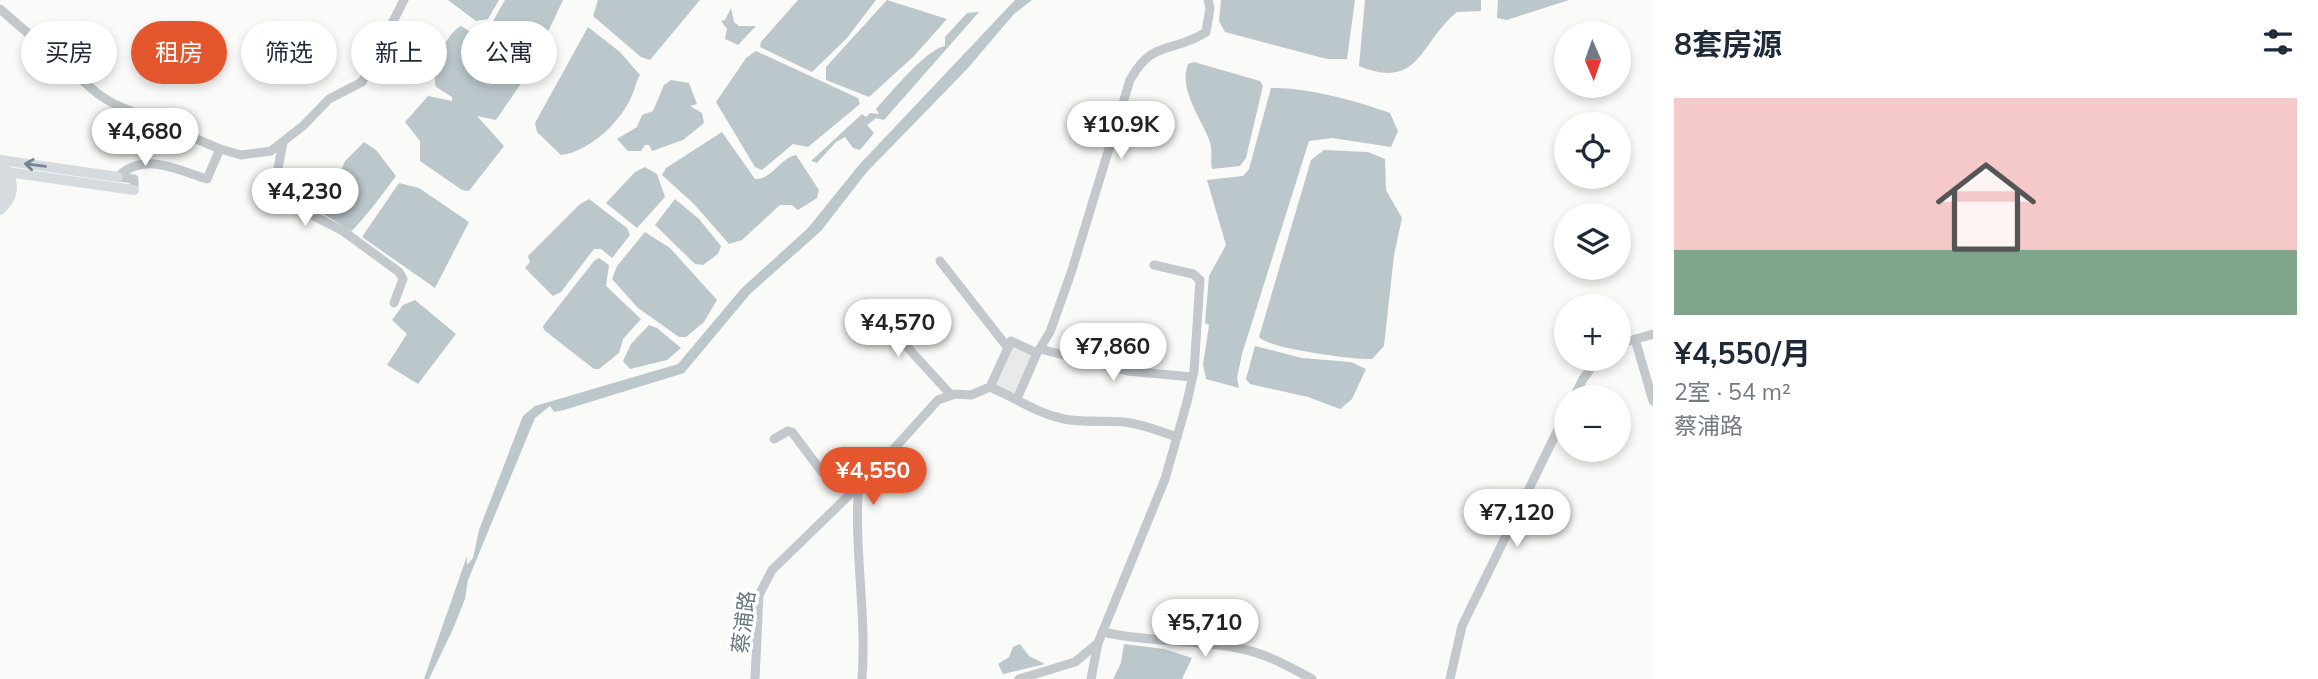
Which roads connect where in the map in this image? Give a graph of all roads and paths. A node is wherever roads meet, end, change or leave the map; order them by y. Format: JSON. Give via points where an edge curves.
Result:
{"nodes":[{"id":1,"x":404,"y":0,"type":"edge"},
{"id":2,"x":1208,"y":0,"type":"edge"},
{"id":3,"x":0,"y":9,"type":"edge"},
{"id":4,"x":283,"y":143,"type":"junction"},
{"id":5,"x":220,"y":149,"type":"junction"},
{"id":6,"x":0,"y":161,"type":"edge"},
{"id":7,"x":3,"y":173,"type":"edge"},
{"id":8,"x":118,"y":177,"type":"junction"},
{"id":9,"x":134,"y":190,"type":"joint"},
{"id":10,"x":0,"y":201,"type":"edge"},
{"id":11,"x":0,"y":211,"type":"edge"},
{"id":12,"x":940,"y":261,"type":"dead end"},
{"id":13,"x":1154,"y":265,"type":"dead end"},
{"id":14,"x":394,"y":303,"type":"dead end"},
{"id":15,"x":867,"y":303,"type":"dead end"},
{"id":16,"x":1653,"y":334,"type":"edge"},
{"id":17,"x":1635,"y":339,"type":"junction"},
{"id":18,"x":1631,"y":340,"type":"edge"},
{"id":19,"x":1008,"y":348,"type":"junction"},
{"id":20,"x":1039,"y":351,"type":"junction"},
{"id":21,"x":1192,"y":377,"type":"junction"},
{"id":22,"x":990,"y":387,"type":"junction"},
{"id":23,"x":951,"y":395,"type":"junction"},
{"id":24,"x":1017,"y":399,"type":"junction"},
{"id":25,"x":1653,"y":401,"type":"edge"},
{"id":26,"x":1177,"y":437,"type":"junction"},
{"id":27,"x":1554,"y":438,"type":"edge"},
{"id":28,"x":774,"y":439,"type":"dead end"},
{"id":29,"x":858,"y":487,"type":"junction"},
{"id":30,"x":1102,"y":632,"type":"junction"},
{"id":31,"x":1098,"y":643,"type":"junction"},
{"id":32,"x":755,"y":679,"type":"edge"},
{"id":33,"x":862,"y":679,"type":"edge"},
{"id":34,"x":1019,"y":679,"type":"edge"},
{"id":35,"x":1091,"y":679,"type":"edge"},
{"id":36,"x":1312,"y":679,"type":"edge"},
{"id":37,"x":1450,"y":679,"type":"edge"}],
"edges":[{"from":1,"to":4,"type":"street","via":[[362,82],[329,99]]},
{"from":2,"to":20,"type":"street","via":[[1206,32],[1153,52],[1130,80],[1071,273],[1051,331]]},
{"from":3,"to":5,"type":"street","via":[[98,94]]},
{"from":4,"to":5,"type":"street","via":[[257,154]]},
{"from":4,"to":14,"type":"street","via":[[275,183],[278,198],[342,231],[399,272],[403,279]]},
{"from":5,"to":8,"type":"street","via":[[207,179],[161,164],[141,163]]},
{"from":6,"to":7,"type":"main road"},
{"from":8,"to":6,"type":"main road","one_way":true},
{"from":7,"to":9,"type":"main road"},
{"from":7,"to":10,"type":"main road"},
{"from":7,"to":11,"type":"main road","via":[[13,188]]},
{"from":8,"to":9,"type":"street","via":[[134,179]]},
{"from":12,"to":19,"type":"street"},
{"from":13,"to":21,"type":"street","via":[[1193,274],[1200,280]]},
{"from":15,"to":23,"type":"street"},
{"from":16,"to":17,"type":"street"},
{"from":17,"to":18,"type":"street"},
{"from":17,"to":25,"type":"street"},
{"from":19,"to":20,"type":"street","via":[[1011,341]]},
{"from":19,"to":22,"type":"street"},
{"from":20,"to":21,"type":"street","via":[[1127,371]]},
{"from":20,"to":24,"type":"street"},
{"from":21,"to":26,"type":"street"},
{"from":22,"to":23,"type":"street","name":"蔡浦路","via":[[971,395]]},
{"from":22,"to":24,"type":"street"},
{"from":23,"to":29,"type":"street","name":"蔡浦路","via":[[938,400]]},
{"from":24,"to":26,"type":"street","via":[[1031,409],[1067,419],[1145,425]]},
{"from":26,"to":30,"type":"street","via":[[1165,479]]},
{"from":27,"to":37,"type":"street","via":[[1462,626]]},
{"from":28,"to":29,"type":"street","via":[[792,432],[822,472],[836,476],[855,471]]},
{"from":29,"to":32,"type":"street","name":"蔡浦路","via":[[772,570],[760,595]]},
{"from":29,"to":33,"type":"street"},
{"from":30,"to":31,"type":"street"},
{"from":30,"to":36,"type":"street","via":[[1138,640],[1245,649]]},
{"from":31,"to":34,"type":"street","via":[[1074,662]]},
{"from":31,"to":35,"type":"street"}]}
